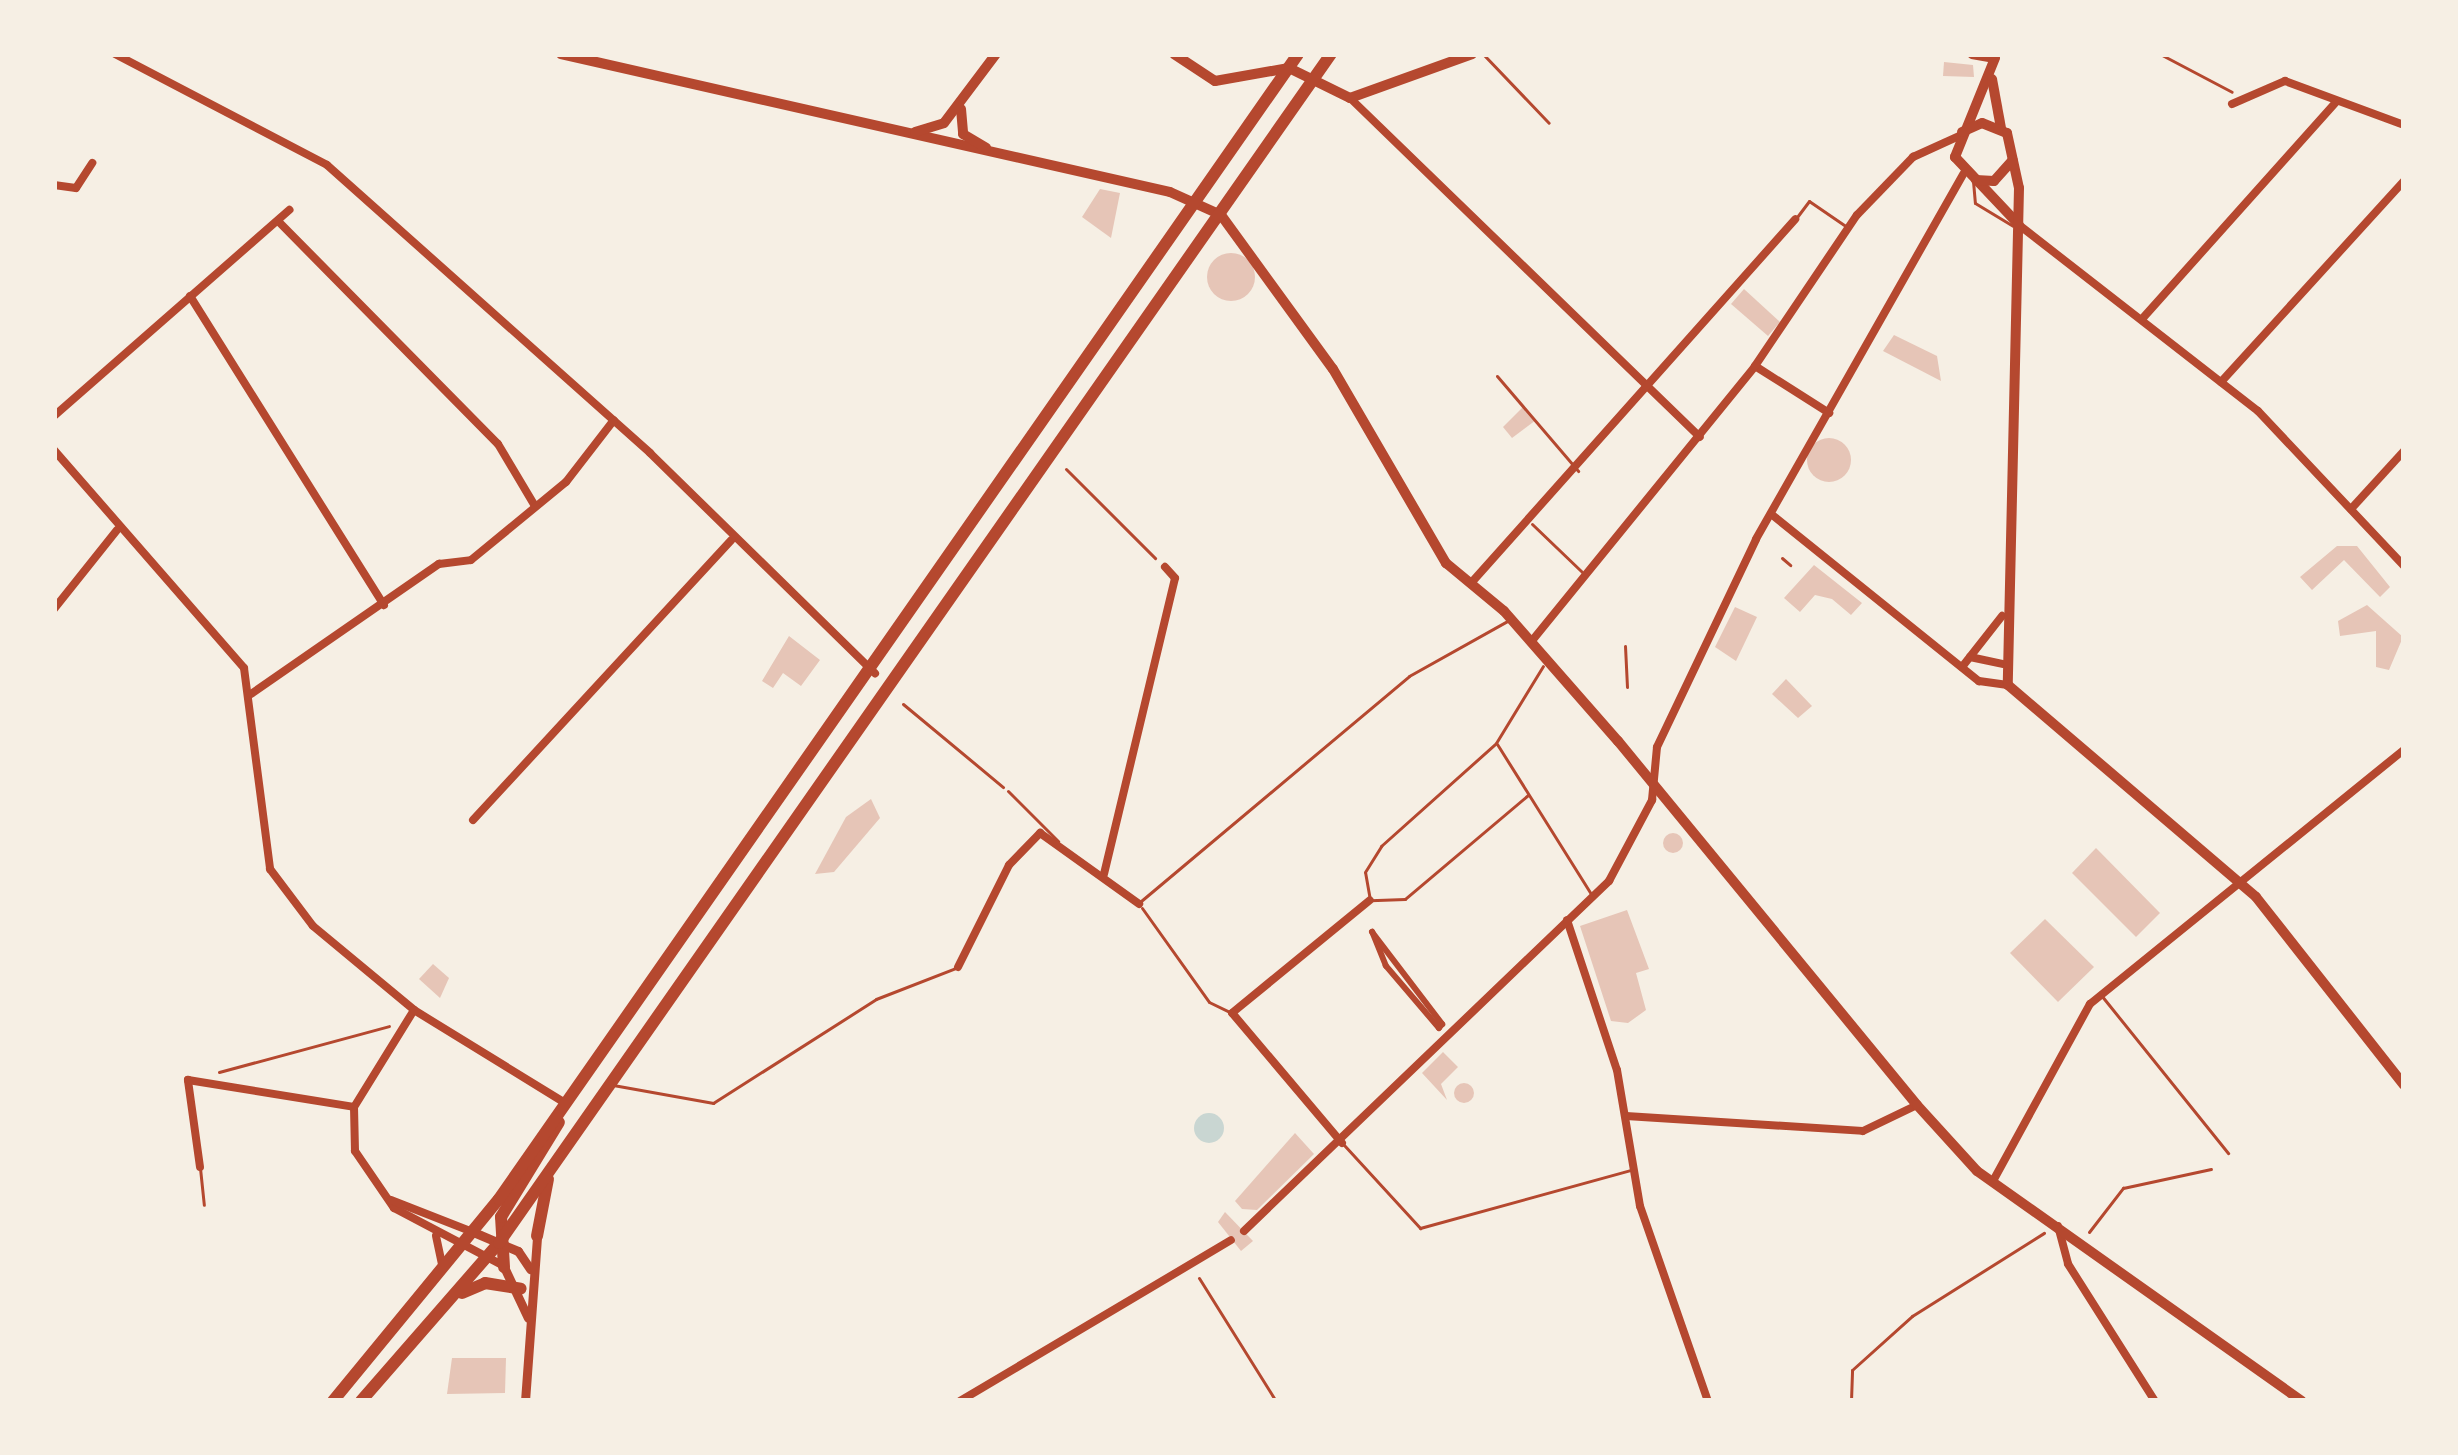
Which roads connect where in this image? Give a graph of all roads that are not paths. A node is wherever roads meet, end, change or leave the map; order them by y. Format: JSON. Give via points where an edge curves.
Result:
{"nodes":[{"id":1,"x":115,"y":54,"type":"edge"},
{"id":2,"x":562,"y":54,"type":"edge"},
{"id":3,"x":996,"y":54,"type":"edge"},
{"id":4,"x":1174,"y":54,"type":"edge"},
{"id":5,"x":1298,"y":54,"type":"edge"},
{"id":6,"x":1331,"y":54,"type":"edge"},
{"id":7,"x":1472,"y":54,"type":"edge"},
{"id":8,"x":1483,"y":54,"type":"edge"},
{"id":9,"x":1972,"y":54,"type":"edge"},
{"id":10,"x":1996,"y":56,"type":"edge"},
{"id":11,"x":1289,"y":68,"type":"junction"},
{"id":12,"x":1316,"y":77,"type":"junction"},
{"id":13,"x":1350,"y":98,"type":"junction"},
{"id":14,"x":2337,"y":101,"type":"junction"},
{"id":15,"x":2232,"y":104,"type":"dead end"},
{"id":16,"x":962,"y":105,"type":"junction"},
{"id":17,"x":1549,"y":124,"type":"dead end"},
{"id":18,"x":2404,"y":125,"type":"edge"},
{"id":19,"x":2001,"y":128,"type":"junction"},
{"id":20,"x":900,"y":132,"type":"junction"},
{"id":21,"x":1961,"y":134,"type":"junction"},
{"id":22,"x":2014,"y":157,"type":"junction"},
{"id":23,"x":1017,"y":159,"type":"junction"},
{"id":24,"x":92,"y":163,"type":"dead end"},
{"id":25,"x":1968,"y":177,"type":"junction"},
{"id":26,"x":2404,"y":182,"type":"edge"},
{"id":27,"x":54,"y":185,"type":"edge"},
{"id":28,"x":1196,"y":202,"type":"junction"},
{"id":29,"x":289,"y":210,"type":"dead end"},
{"id":30,"x":1221,"y":215,"type":"junction"},
{"id":31,"x":1796,"y":219,"type":"joint"},
{"id":32,"x":278,"y":221,"type":"junction"},
{"id":33,"x":2019,"y":225,"type":"junction"},
{"id":34,"x":1847,"y":227,"type":"junction"},
{"id":35,"x":190,"y":296,"type":"junction"},
{"id":36,"x":2142,"y":319,"type":"junction"},
{"id":37,"x":1755,"y":366,"type":"junction"},
{"id":38,"x":1497,"y":376,"type":"dead end"},
{"id":39,"x":2221,"y":382,"type":"junction"},
{"id":40,"x":1649,"y":393,"type":"junction"},
{"id":41,"x":1829,"y":413,"type":"junction"},
{"id":42,"x":54,"y":416,"type":"edge"},
{"id":43,"x":614,"y":420,"type":"junction"},
{"id":44,"x":1700,"y":437,"type":"junction"},
{"id":45,"x":54,"y":450,"type":"edge"},
{"id":46,"x":2404,"y":451,"type":"edge"},
{"id":47,"x":1578,"y":471,"type":"junction"},
{"id":48,"x":535,"y":506,"type":"junction"},
{"id":49,"x":2351,"y":509,"type":"junction"},
{"id":50,"x":1771,"y":514,"type":"junction"},
{"id":51,"x":1532,"y":524,"type":"junction"},
{"id":52,"x":117,"y":530,"type":"junction"},
{"id":53,"x":730,"y":540,"type":"junction"},
{"id":54,"x":2404,"y":566,"type":"edge"},
{"id":55,"x":1165,"y":568,"type":"road end"},
{"id":56,"x":1583,"y":573,"type":"junction"},
{"id":57,"x":1472,"y":582,"type":"junction"},
{"id":58,"x":384,"y":605,"type":"junction"},
{"id":59,"x":54,"y":609,"type":"edge"},
{"id":60,"x":2002,"y":616,"type":"junction"},
{"id":61,"x":1510,"y":619,"type":"junction"},
{"id":62,"x":1531,"y":643,"type":"junction"},
{"id":63,"x":1625,"y":646,"type":"dead end"},
{"id":64,"x":1970,"y":657,"type":"junction"},
{"id":65,"x":1546,"y":663,"type":"junction"},
{"id":66,"x":2002,"y":664,"type":"junction"},
{"id":67,"x":1962,"y":667,"type":"junction"},
{"id":68,"x":875,"y":673,"type":"junction"},
{"id":69,"x":2008,"y":685,"type":"junction"},
{"id":70,"x":1627,"y":687,"type":"dead end"},
{"id":71,"x":251,"y":694,"type":"junction"},
{"id":72,"x":1496,"y":743,"type":"junction"},
{"id":73,"x":2404,"y":750,"type":"edge"},
{"id":74,"x":1633,"y":759,"type":"junction"},
{"id":75,"x":1652,"y":759,"type":"junction"},
{"id":76,"x":1653,"y":788,"type":"junction"},
{"id":77,"x":1008,"y":790,"type":"road end"},
{"id":78,"x":1528,"y":794,"type":"junction"},
{"id":79,"x":472,"y":820,"type":"dead end"},
{"id":80,"x":1058,"y":841,"type":"junction"},
{"id":81,"x":1104,"y":874,"type":"junction"},
{"id":82,"x":2240,"y":882,"type":"junction"},
{"id":83,"x":1593,"y":897,"type":"junction"},
{"id":84,"x":1370,"y":900,"type":"junction"},
{"id":85,"x":1138,"y":904,"type":"junction"},
{"id":86,"x":1567,"y":920,"type":"junction"},
{"id":87,"x":1368,"y":934,"type":"dead end"},
{"id":88,"x":958,"y":967,"type":"joint"},
{"id":89,"x":2101,"y":995,"type":"junction"},
{"id":90,"x":1232,"y":1012,"type":"junction"},
{"id":91,"x":414,"y":1015,"type":"junction"},
{"id":92,"x":1440,"y":1026,"type":"dead end"},
{"id":93,"x":612,"y":1084,"type":"junction"},
{"id":94,"x":2404,"y":1085,"type":"edge"},
{"id":95,"x":566,"y":1104,"type":"junction"},
{"id":96,"x":1917,"y":1105,"type":"junction"},
{"id":97,"x":354,"y":1106,"type":"junction"},
{"id":98,"x":1626,"y":1116,"type":"junction"},
{"id":99,"x":1342,"y":1143,"type":"junction"},
{"id":100,"x":2228,"y":1153,"type":"dead end"},
{"id":101,"x":200,"y":1167,"type":"joint"},
{"id":102,"x":552,"y":1168,"type":"junction"},
{"id":103,"x":1631,"y":1169,"type":"junction"},
{"id":104,"x":1993,"y":1181,"type":"junction"},
{"id":105,"x":391,"y":1200,"type":"junction"},
{"id":106,"x":204,"y":1205,"type":"dead end"},
{"id":107,"x":2058,"y":1225,"type":"junction"},
{"id":108,"x":470,"y":1231,"type":"junction"},
{"id":109,"x":1244,"y":1231,"type":"dead end"},
{"id":110,"x":436,"y":1236,"type":"junction"},
{"id":111,"x":537,"y":1236,"type":"joint"},
{"id":112,"x":1231,"y":1240,"type":"dead end"},
{"id":113,"x":499,"y":1243,"type":"junction"},
{"id":114,"x":460,"y":1244,"type":"junction"},
{"id":115,"x":489,"y":1256,"type":"junction"},
{"id":116,"x":504,"y":1267,"type":"junction"},
{"id":117,"x":441,"y":1270,"type":"junction"},
{"id":118,"x":532,"y":1274,"type":"junction"},
{"id":119,"x":521,"y":1289,"type":"junction"},
{"id":120,"x":455,"y":1296,"type":"junction"},
{"id":121,"x":529,"y":1323,"type":"junction"},
{"id":122,"x":333,"y":1401,"type":"edge"},
{"id":123,"x":361,"y":1401,"type":"edge"},
{"id":124,"x":525,"y":1401,"type":"edge"},
{"id":125,"x":960,"y":1401,"type":"edge"},
{"id":126,"x":1708,"y":1401,"type":"edge"},
{"id":127,"x":2155,"y":1401,"type":"edge"},
{"id":128,"x":2302,"y":1401,"type":"edge"}],
"edges":[{"from":1,"to":43,"type":"street","via":[[327,165]]},
{"from":2,"to":20,"type":"main road"},
{"from":3,"to":16,"type":"main road"},
{"from":4,"to":11,"type":"main road","via":[[1234,84]]},
{"from":5,"to":11,"type":"main road"},
{"from":6,"to":12,"type":"main road"},
{"from":7,"to":13,"type":"main road"},
{"from":8,"to":17,"type":"lane"},
{"from":9,"to":10,"type":"main road"},
{"from":10,"to":19,"type":"main road"},
{"from":10,"to":21,"type":"main road"},
{"from":11,"to":12,"type":"main road"},
{"from":11,"to":28,"type":"main road"},
{"from":12,"to":13,"type":"main road"},
{"from":12,"to":30,"type":"main road"},
{"from":13,"to":40,"type":"street"},
{"from":14,"to":15,"type":"street","via":[[2285,81]]},
{"from":14,"to":18,"type":"street"},
{"from":14,"to":36,"type":"street"},
{"from":16,"to":20,"type":"main road","via":[[935,128]]},
{"from":16,"to":23,"type":"main road","via":[[968,140]]},
{"from":19,"to":21,"type":"main road"},
{"from":19,"to":22,"type":"main road"},
{"from":20,"to":23,"type":"main road"},
{"from":21,"to":25,"type":"main road"},
{"from":21,"to":34,"type":"street","via":[[1913,157]]},
{"from":22,"to":25,"type":"main road","via":[[1994,181]]},
{"from":22,"to":33,"type":"main road"},
{"from":23,"to":28,"type":"main road"},
{"from":24,"to":27,"type":"street","via":[[76,188]]},
{"from":25,"to":33,"type":"main road"},
{"from":25,"to":41,"type":"street"},
{"from":26,"to":39,"type":"street"},
{"from":28,"to":30,"type":"main road"},
{"from":28,"to":68,"type":"main road"},
{"from":29,"to":32,"type":"street"},
{"from":30,"to":57,"type":"main road","via":[[1360,410],[1445,563]]},
{"from":30,"to":93,"type":"main road"},
{"from":31,"to":34,"type":"lane","via":[[1809,201]]},
{"from":31,"to":40,"type":"street"},
{"from":32,"to":35,"type":"street"},
{"from":32,"to":48,"type":"street","via":[[485,429]]},
{"from":33,"to":36,"type":"street"},
{"from":33,"to":60,"type":"main road"},
{"from":34,"to":37,"type":"street"},
{"from":35,"to":42,"type":"street"},
{"from":35,"to":58,"type":"street"},
{"from":36,"to":39,"type":"street"},
{"from":37,"to":41,"type":"street"},
{"from":37,"to":44,"type":"street"},
{"from":38,"to":47,"type":"lane"},
{"from":39,"to":49,"type":"street"},
{"from":40,"to":44,"type":"street"},
{"from":40,"to":47,"type":"street"},
{"from":41,"to":50,"type":"street"},
{"from":43,"to":48,"type":"street"},
{"from":43,"to":53,"type":"street"},
{"from":44,"to":56,"type":"street"},
{"from":45,"to":52,"type":"street"},
{"from":46,"to":49,"type":"street"},
{"from":47,"to":51,"type":"street"},
{"from":48,"to":58,"type":"street","via":[[471,560],[439,564]]},
{"from":49,"to":54,"type":"street"},
{"from":50,"to":67,"type":"street"},
{"from":50,"to":75,"type":"street","via":[[1667,714]]},
{"from":51,"to":56,"type":"lane"},
{"from":51,"to":57,"type":"street"},
{"from":52,"to":59,"type":"street"},
{"from":52,"to":71,"type":"street","via":[[191,599]]},
{"from":53,"to":68,"type":"street"},
{"from":53,"to":79,"type":"street"},
{"from":55,"to":81,"type":"street","via":[[1175,578]]},
{"from":56,"to":62,"type":"street"},
{"from":57,"to":61,"type":"main road"},
{"from":58,"to":71,"type":"street"},
{"from":60,"to":64,"type":"street"},
{"from":60,"to":66,"type":"main road"},
{"from":61,"to":62,"type":"main road"},
{"from":61,"to":85,"type":"lane","via":[[1408,676]]},
{"from":62,"to":65,"type":"main road"},
{"from":63,"to":70,"type":"lane"},
{"from":64,"to":66,"type":"street"},
{"from":64,"to":67,"type":"street"},
{"from":65,"to":72,"type":"lane"},
{"from":65,"to":74,"type":"main road"},
{"from":66,"to":69,"type":"main road"},
{"from":67,"to":69,"type":"street"},
{"from":68,"to":95,"type":"main road"},
{"from":69,"to":82,"type":"main road"},
{"from":71,"to":91,"type":"street","via":[[270,868],[313,926]]},
{"from":72,"to":78,"type":"lane"},
{"from":72,"to":84,"type":"lane","via":[[1381,846],[1365,872]]},
{"from":73,"to":82,"type":"street"},
{"from":74,"to":75,"type":"street"},
{"from":74,"to":76,"type":"main road"},
{"from":75,"to":76,"type":"street"},
{"from":76,"to":83,"type":"street"},
{"from":76,"to":96,"type":"main road"},
{"from":77,"to":80,"type":"lane"},
{"from":78,"to":83,"type":"lane"},
{"from":78,"to":84,"type":"lane","via":[[1405,899]]},
{"from":80,"to":81,"type":"street"},
{"from":80,"to":88,"type":"street","via":[[1032,837]]},
{"from":81,"to":85,"type":"street"},
{"from":82,"to":89,"type":"street"},
{"from":82,"to":94,"type":"main road"},
{"from":83,"to":86,"type":"street"},
{"from":84,"to":90,"type":"street"},
{"from":85,"to":90,"type":"lane","via":[[1209,1002]]},
{"from":86,"to":98,"type":"street"},
{"from":86,"to":99,"type":"street"},
{"from":87,"to":92,"type":"street"},
{"from":88,"to":93,"type":"lane","via":[[876,999],[713,1102]]},
{"from":89,"to":100,"type":"lane"},
{"from":89,"to":104,"type":"street"},
{"from":90,"to":99,"type":"street"},
{"from":91,"to":95,"type":"street"},
{"from":91,"to":97,"type":"street"},
{"from":93,"to":102,"type":"main road"},
{"from":95,"to":108,"type":"main road"},
{"from":95,"to":113,"type":"main road","via":[[507,1203]]},
{"from":96,"to":98,"type":"street","via":[[1863,1131]]},
{"from":96,"to":104,"type":"main road"},
{"from":97,"to":101,"type":"street","via":[[188,1080]]},
{"from":97,"to":105,"type":"street","via":[[355,1150]]},
{"from":98,"to":103,"type":"street"},
{"from":99,"to":103,"type":"lane","via":[[1420,1228]]},
{"from":99,"to":109,"type":"street"},
{"from":101,"to":106,"type":"lane"},
{"from":102,"to":111,"type":"main road"},
{"from":102,"to":113,"type":"main road"},
{"from":103,"to":126,"type":"street"},
{"from":104,"to":107,"type":"main road"},
{"from":105,"to":108,"type":"street"},
{"from":105,"to":110,"type":"street"},
{"from":107,"to":127,"type":"street","via":[[2068,1264]]},
{"from":107,"to":128,"type":"main road"},
{"from":108,"to":113,"type":"street"},
{"from":108,"to":114,"type":"main road"},
{"from":110,"to":114,"type":"street"},
{"from":110,"to":117,"type":"street"},
{"from":111,"to":118,"type":"street"},
{"from":112,"to":125,"type":"street"},
{"from":113,"to":115,"type":"main road"},
{"from":113,"to":116,"type":"main road"},
{"from":113,"to":118,"type":"street"},
{"from":114,"to":115,"type":"street"},
{"from":114,"to":117,"type":"main road"},
{"from":115,"to":116,"type":"street"},
{"from":115,"to":120,"type":"main road"},
{"from":116,"to":119,"type":"street"},
{"from":117,"to":122,"type":"main road"},
{"from":118,"to":121,"type":"street"},
{"from":119,"to":120,"type":"main road","via":[[485,1282]]},
{"from":119,"to":121,"type":"street"},
{"from":120,"to":123,"type":"main road"},
{"from":121,"to":124,"type":"street"}]}
